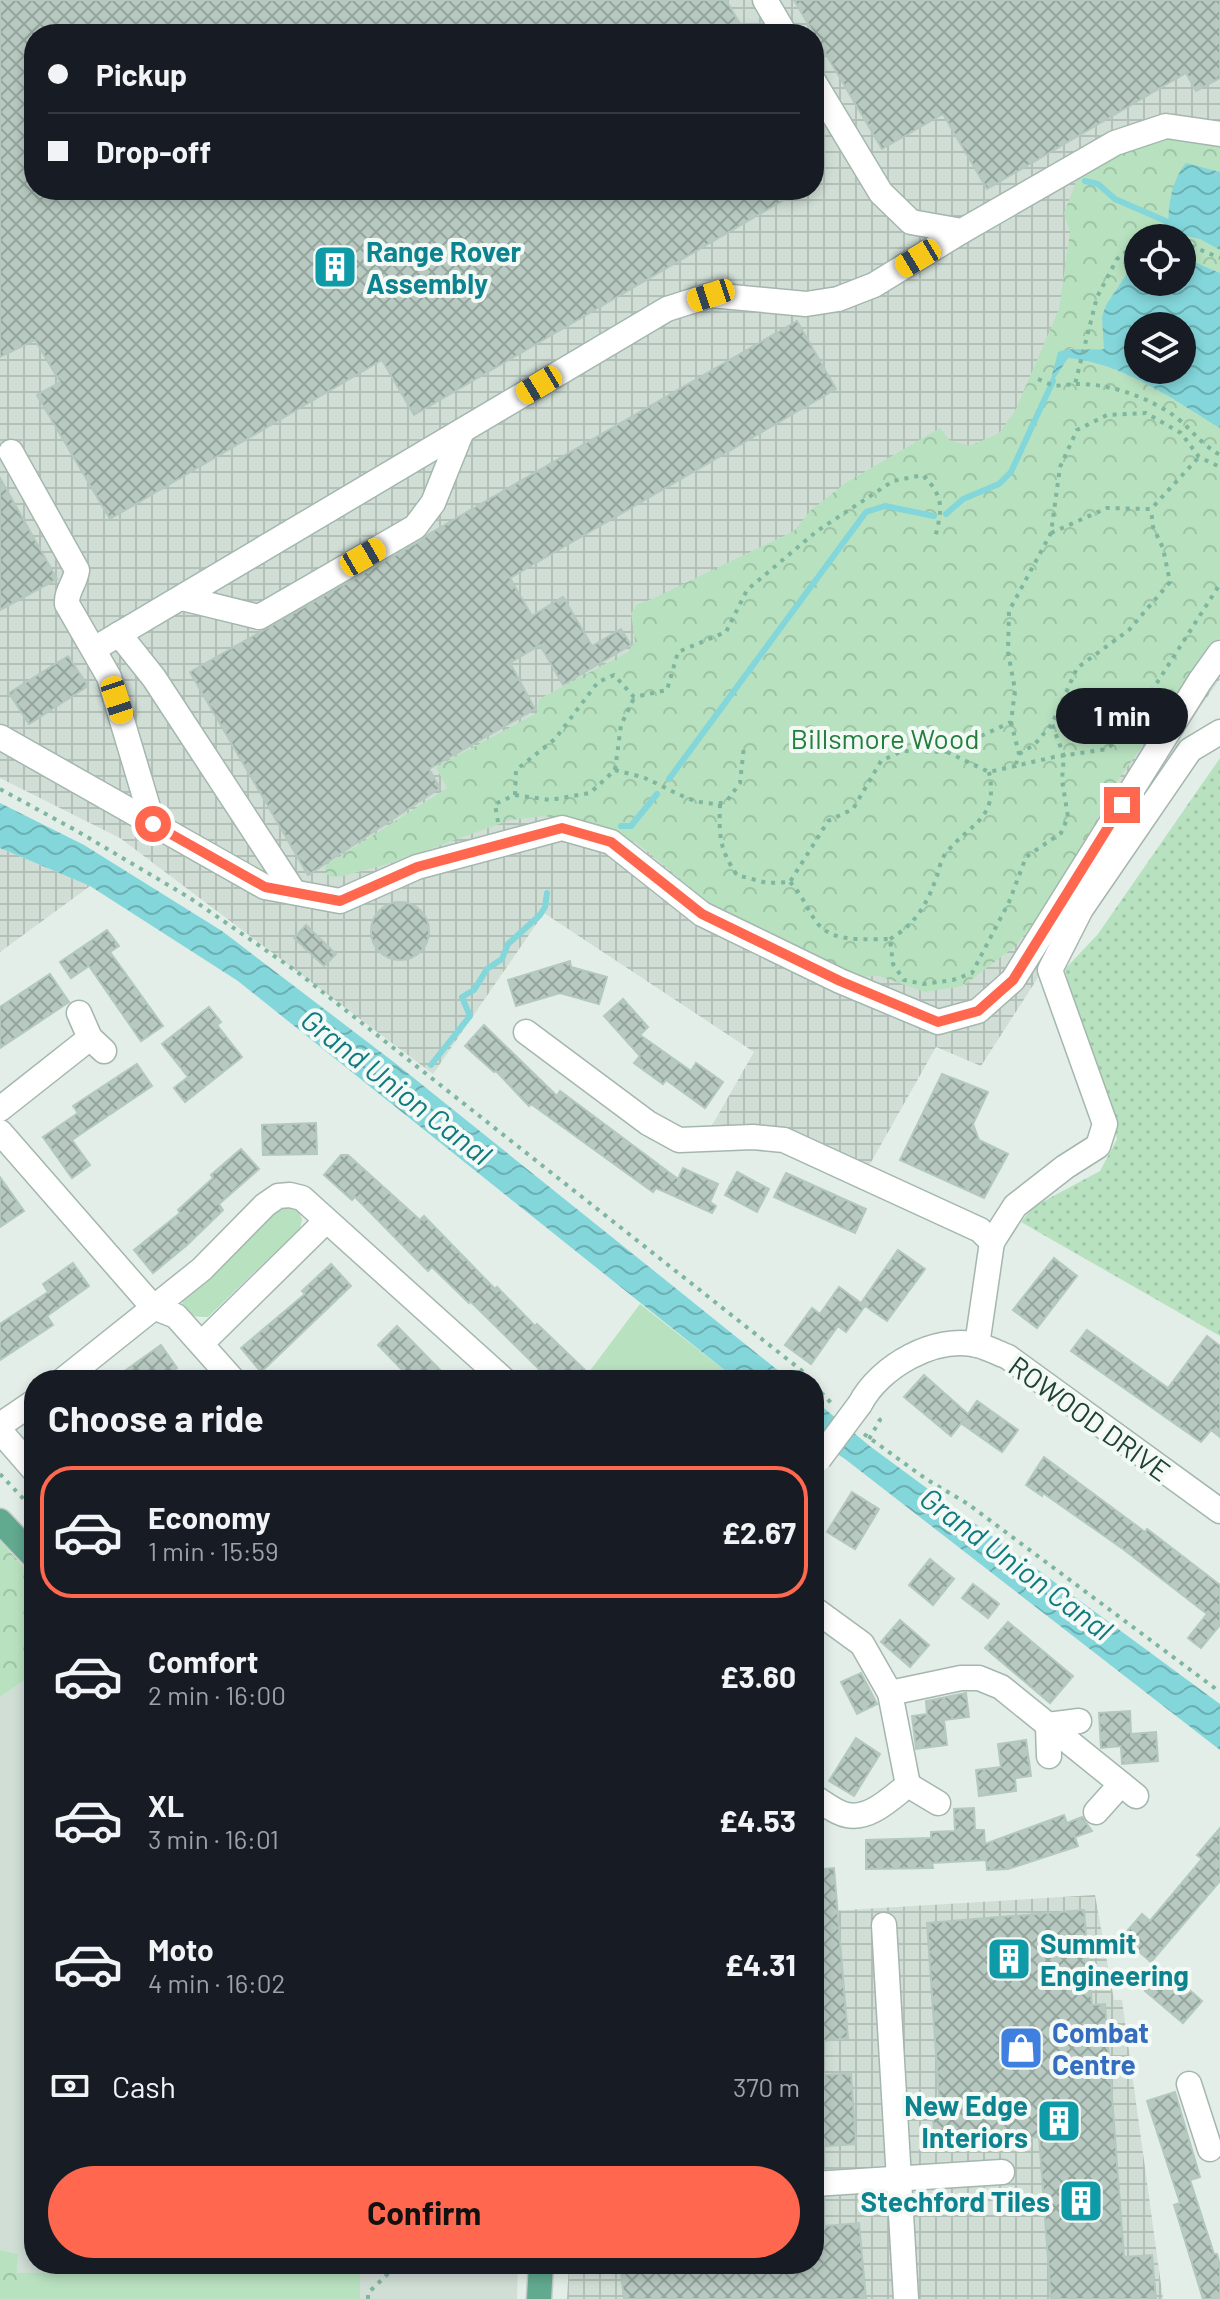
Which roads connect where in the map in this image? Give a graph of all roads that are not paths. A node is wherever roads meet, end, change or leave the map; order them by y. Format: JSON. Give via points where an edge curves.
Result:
{"nodes":[{"id":1,"x":765,"y":0,"type":"edge"},
{"id":2,"x":779,"y":24,"type":"edge"},
{"id":3,"x":824,"y":99,"type":"edge"},
{"id":4,"x":1220,"y":134,"type":"edge"},
{"id":5,"x":962,"y":231,"type":"junction"},
{"id":6,"x":462,"y":431,"type":"junction"},
{"id":7,"x":11,"y":452,"type":"dead end"},
{"id":8,"x":182,"y":598,"type":"junction"},
{"id":9,"x":119,"y":634,"type":"junction"},
{"id":10,"x":94,"y":649,"type":"junction"},
{"id":11,"x":1220,"y":653,"type":"edge"},
{"id":12,"x":1220,"y":732,"type":"edge"},
{"id":13,"x":0,"y":737,"type":"edge"},
{"id":14,"x":153,"y":824,"type":"junction"},
{"id":15,"x":294,"y":892,"type":"junction"},
{"id":16,"x":79,"y":1013,"type":"dead end"},
{"id":17,"x":526,"y":1032,"type":"dead end"},
{"id":18,"x":0,"y":1109,"type":"edge"},
{"id":19,"x":0,"y":1132,"type":"edge"},
{"id":20,"x":326,"y":1221,"type":"junction"},
{"id":21,"x":992,"y":1242,"type":"junction"},
{"id":22,"x":153,"y":1307,"type":"junction"},
{"id":23,"x":202,"y":1343,"type":"junction"},
{"id":24,"x":977,"y":1345,"type":"junction"},
{"id":25,"x":75,"y":1370,"type":"edge"},
{"id":26,"x":225,"y":1370,"type":"edge"},
{"id":27,"x":493,"y":1370,"type":"edge"},
{"id":28,"x":24,"y":1410,"type":"edge"},
{"id":29,"x":0,"y":1428,"type":"edge"},
{"id":30,"x":824,"y":1451,"type":"edge"},
{"id":31,"x":24,"y":1458,"type":"edge"},
{"id":32,"x":1220,"y":1511,"type":"edge"},
{"id":33,"x":0,"y":1521,"type":"edge"},
{"id":34,"x":24,"y":1546,"type":"edge"},
{"id":35,"x":824,"y":1616,"type":"edge"},
{"id":36,"x":890,"y":1693,"type":"junction"},
{"id":37,"x":1079,"y":1721,"type":"dead end"},
{"id":38,"x":1048,"y":1725,"type":"junction"},
{"id":39,"x":1049,"y":1756,"type":"dead end"},
{"id":40,"x":908,"y":1785,"type":"junction"},
{"id":41,"x":824,"y":1803,"type":"edge"},
{"id":42,"x":938,"y":1803,"type":"dead end"},
{"id":43,"x":1096,"y":1812,"type":"dead end"},
{"id":44,"x":884,"y":1925,"type":"dead end"},
{"id":45,"x":1189,"y":2084,"type":"dead end"},
{"id":46,"x":1210,"y":2110,"type":"edge"},
{"id":47,"x":1210,"y":2149,"type":"dead end"},
{"id":48,"x":1002,"y":2172,"type":"dead end"},
{"id":49,"x":900,"y":2180,"type":"junction"},
{"id":50,"x":824,"y":2184,"type":"edge"},
{"id":51,"x":540,"y":2274,"type":"edge"},
{"id":52,"x":539,"y":2299,"type":"edge"},
{"id":53,"x":906,"y":2299,"type":"edge"}],
"edges":[{"from":1,"to":2,"type":"street"},
{"from":3,"to":5,"type":"street","via":[[881,193],[911,222]]},
{"from":4,"to":5,"type":"street","via":[[1166,126],[1115,143]]},
{"from":5,"to":6,"type":"street","via":[[874,285],[838,299],[806,304],[711,295],[667,309]]},
{"from":6,"to":8,"type":"street"},
{"from":6,"to":8,"type":"street","via":[[433,503],[415,527],[259,617]]},
{"from":7,"to":10,"type":"street","via":[[77,570],[67,604]]},
{"from":8,"to":9,"type":"street"},
{"from":9,"to":10,"type":"street"},
{"from":9,"to":15,"type":"street","via":[[154,678]]},
{"from":10,"to":14,"type":"street","via":[[109,677]]},
{"from":11,"to":15,"type":"street","via":[[1013,980],[978,1011],[938,1022],[702,914],[611,842],[562,828],[417,867],[340,901]]},
{"from":12,"to":21,"type":"street","via":[[1190,750],[1081,909],[1050,970],[1105,1124],[1098,1146],[1015,1206]]},
{"from":13,"to":14,"type":"street"},
{"from":14,"to":15,"type":"street","via":[[265,887]]},
{"from":16,"to":18,"type":"street","via":[[97,1044]]},
{"from":17,"to":21,"type":"street","via":[[679,1140],[784,1140],[939,1209]]},
{"from":19,"to":22,"type":"street"},
{"from":20,"to":22,"type":"street","via":[[302,1198],[278,1196],[202,1269]]},
{"from":20,"to":23,"type":"street"},
{"from":20,"to":27,"type":"street"},
{"from":21,"to":24,"type":"street"},
{"from":22,"to":23,"type":"street","via":[[176,1316]]},
{"from":22,"to":25,"type":"street"},
{"from":23,"to":26,"type":"street"},
{"from":24,"to":30,"type":"street","name":"ROWOOD DRIVE","bridge":true,"via":[[951,1343],[896,1365],[850,1408]]},
{"from":24,"to":32,"type":"street","name":"ROWOOD DRIVE","via":[[1008,1357]]},
{"from":28,"to":29,"type":"street"},
{"from":29,"to":31,"type":"street"},
{"from":33,"to":34,"type":"main road"},
{"from":35,"to":36,"type":"street","via":[[862,1644]]},
{"from":36,"to":38,"type":"street","via":[[979,1678],[1001,1687]]},
{"from":36,"to":40,"type":"street"},
{"from":37,"to":38,"type":"street"},
{"from":38,"to":39,"type":"street"},
{"from":38,"to":43,"type":"street","via":[[1129,1790]]},
{"from":40,"to":41,"type":"street","via":[[859,1816]]},
{"from":40,"to":42,"type":"street"},
{"from":44,"to":49,"type":"street"},
{"from":45,"to":46,"type":"street"},
{"from":46,"to":47,"type":"street"},
{"from":48,"to":49,"type":"street"},
{"from":49,"to":50,"type":"street"},
{"from":49,"to":53,"type":"street"},
{"from":51,"to":52,"type":"main road"}]}
